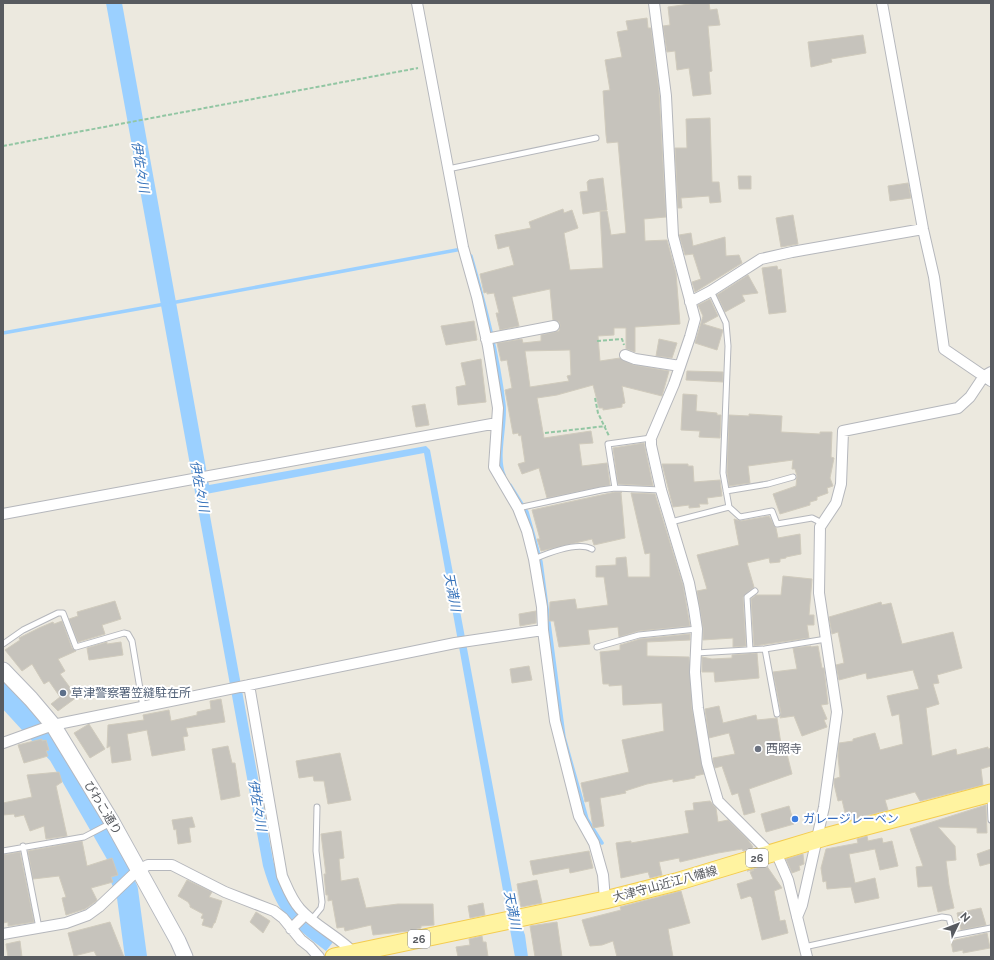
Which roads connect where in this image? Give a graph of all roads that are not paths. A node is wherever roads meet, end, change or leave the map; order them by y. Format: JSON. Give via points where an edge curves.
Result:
{"nodes":[{"id":1,"x":417,"y":3,"type":"edge"},
{"id":2,"x":654,"y":3,"type":"edge"},
{"id":3,"x":882,"y":3,"type":"edge"},
{"id":4,"x":596,"y":138,"type":"dead end"},
{"id":5,"x":448,"y":169,"type":"junction"},
{"id":6,"x":923,"y":229,"type":"junction"},
{"id":7,"x":711,"y":291,"type":"junction"},
{"id":8,"x":690,"y":302,"type":"junction"},
{"id":9,"x":554,"y":326,"type":"dead end"},
{"id":10,"x":486,"y":339,"type":"junction"},
{"id":11,"x":627,"y":356,"type":"road end"},
{"id":12,"x":680,"y":366,"type":"junction"},
{"id":13,"x":989,"y":376,"type":"edge"},
{"id":14,"x":497,"y":423,"type":"junction"},
{"id":15,"x":652,"y":438,"type":"junction"},
{"id":16,"x":793,"y":478,"type":"dead end"},
{"id":17,"x":616,"y":488,"type":"junction"},
{"id":18,"x":661,"y":490,"type":"junction"},
{"id":19,"x":726,"y":491,"type":"junction"},
{"id":20,"x":729,"y":507,"type":"junction"},
{"id":21,"x":518,"y":508,"type":"junction"},
{"id":22,"x":3,"y":514,"type":"edge"},
{"id":23,"x":671,"y":522,"type":"junction"},
{"id":24,"x":822,"y":523,"type":"junction"},
{"id":25,"x":592,"y":549,"type":"dead end"},
{"id":26,"x":534,"y":559,"type":"junction"},
{"id":27,"x":755,"y":591,"type":"dead end"},
{"id":28,"x":697,"y":629,"type":"junction"},
{"id":29,"x":542,"y":630,"type":"junction"},
{"id":30,"x":826,"y":639,"type":"junction"},
{"id":31,"x":3,"y":644,"type":"edge"},
{"id":32,"x":597,"y":647,"type":"dead end"},
{"id":33,"x":765,"y":649,"type":"junction"},
{"id":34,"x":750,"y":650,"type":"junction"},
{"id":35,"x":696,"y":653,"type":"junction"},
{"id":36,"x":3,"y":670,"type":"edge"},
{"id":37,"x":248,"y":685,"type":"junction"},
{"id":38,"x":143,"y":707,"type":"junction"},
{"id":39,"x":777,"y":714,"type":"dead end"},
{"id":40,"x":53,"y":725,"type":"junction"},
{"id":41,"x":3,"y":743,"type":"edge"},
{"id":42,"x":990,"y":793,"type":"edge"},
{"id":43,"x":317,"y":807,"type":"dead end"},
{"id":44,"x":991,"y":820,"type":"edge"},
{"id":45,"x":112,"y":822,"type":"junction"},
{"id":46,"x":817,"y":839,"type":"junction"},
{"id":47,"x":23,"y":846,"type":"junction"},
{"id":48,"x":3,"y":851,"type":"edge"},
{"id":49,"x":773,"y":853,"type":"junction"},
{"id":50,"x":138,"y":870,"type":"junction"},
{"id":51,"x":605,"y":900,"type":"junction"},
{"id":52,"x":307,"y":917,"type":"junction"},
{"id":53,"x":797,"y":917,"type":"junction"},
{"id":54,"x":39,"y":928,"type":"junction"},
{"id":55,"x":292,"y":928,"type":"junction"},
{"id":56,"x":991,"y":928,"type":"edge"},
{"id":57,"x":3,"y":934,"type":"edge"},
{"id":58,"x":806,"y":952,"type":"edge"},
{"id":59,"x":355,"y":955,"type":"edge"},
{"id":60,"x":185,"y":957,"type":"edge"},
{"id":61,"x":319,"y":957,"type":"edge"},
{"id":62,"x":334,"y":957,"type":"edge"}],
"edges":[{"from":1,"to":5,"type":"street"},
{"from":2,"to":8,"type":"street","via":[[666,96],[673,236]]},
{"from":3,"to":6,"type":"street"},
{"from":4,"to":5,"type":"lane"},
{"from":5,"to":10,"type":"street","via":[[463,247]]},
{"from":6,"to":7,"type":"street","via":[[761,259]]},
{"from":6,"to":13,"type":"street","via":[[934,277],[944,349]]},
{"from":7,"to":8,"type":"street"},
{"from":7,"to":19,"type":"lane","via":[[726,323],[728,346],[723,473]]},
{"from":8,"to":12,"type":"street","via":[[695,319]]},
{"from":9,"to":10,"type":"street"},
{"from":10,"to":14,"type":"street","via":[[498,408]]},
{"from":11,"to":12,"type":"street"},
{"from":12,"to":15,"type":"street"},
{"from":13,"to":24,"type":"street","via":[[958,408],[843,431],[841,484],[836,503]]},
{"from":14,"to":21,"type":"street","via":[[494,467]]},
{"from":14,"to":22,"type":"street"},
{"from":15,"to":17,"type":"lane","via":[[608,444]]},
{"from":15,"to":18,"type":"street","via":[[651,444]]},
{"from":16,"to":19,"type":"lane"},
{"from":17,"to":18,"type":"lane"},
{"from":17,"to":21,"type":"lane"},
{"from":18,"to":23,"type":"street"},
{"from":19,"to":20,"type":"lane"},
{"from":20,"to":23,"type":"lane"},
{"from":20,"to":24,"type":"lane","via":[[740,517],[772,511],[777,524],[812,518]]},
{"from":21,"to":26,"type":"street"},
{"from":23,"to":28,"type":"street","via":[[689,583]]},
{"from":24,"to":30,"type":"street","via":[[819,593]]},
{"from":25,"to":26,"type":"lane","via":[[571,547]]},
{"from":26,"to":29,"type":"street","via":[[542,607]]},
{"from":27,"to":34,"type":"lane","via":[[747,597]]},
{"from":28,"to":32,"type":"lane","via":[[638,635]]},
{"from":28,"to":35,"type":"street"},
{"from":29,"to":37,"type":"street","via":[[455,643]]},
{"from":29,"to":51,"type":"street","via":[[555,721],[579,816],[594,843],[603,875]]},
{"from":30,"to":33,"type":"lane"},
{"from":30,"to":46,"type":"street","via":[[837,712]]},
{"from":31,"to":38,"type":"lane","via":[[23,630],[58,613],[63,613],[76,647],[128,634],[132,641]]},
{"from":33,"to":34,"type":"lane"},
{"from":33,"to":39,"type":"lane"},
{"from":34,"to":35,"type":"lane"},
{"from":35,"to":49,"type":"street","via":[[698,708],[707,763],[718,801]]},
{"from":36,"to":40,"type":"street","name":"びわこ通り"},
{"from":37,"to":38,"type":"street"},
{"from":37,"to":52,"type":"street","via":[[282,876],[290,895]]},
{"from":38,"to":40,"type":"street"},
{"from":40,"to":41,"type":"street"},
{"from":40,"to":45,"type":"street","name":"びわこ通り"},
{"from":42,"to":44,"type":"lane"},
{"from":42,"to":46,"type":"main road","name":"大津守山近江八幡線","number":"26"},
{"from":43,"to":52,"type":"lane","via":[[316,851],[322,902],[321,908]]},
{"from":45,"to":47,"type":"lane","via":[[84,837]]},
{"from":45,"to":50,"type":"street","name":"びわこ通り"},
{"from":46,"to":49,"type":"main road","name":"大津守山近江八幡線","number":"26"},
{"from":46,"to":53,"type":"street"},
{"from":47,"to":48,"type":"lane"},
{"from":47,"to":54,"type":"lane"},
{"from":49,"to":51,"type":"main road","name":"大津守山近江八幡線","number":"26"},
{"from":49,"to":53,"type":"street","via":[[788,880]]},
{"from":50,"to":54,"type":"street","via":[[88,915],[66,923]]},
{"from":50,"to":55,"type":"street","via":[[148,865],[172,865],[225,892],[274,911]]},
{"from":50,"to":60,"type":"street","name":"びわこ通り"},
{"from":51,"to":59,"type":"main road","name":"大津守山近江八幡線","number":"26"},
{"from":52,"to":55,"type":"street"},
{"from":52,"to":59,"type":"street"},
{"from":53,"to":58,"type":"street"},
{"from":54,"to":57,"type":"street"},
{"from":55,"to":61,"type":"street"},
{"from":56,"to":58,"type":"lane","via":[[954,935],[949,918],[942,917]]},
{"from":59,"to":62,"type":"main road","name":"大津守山近江八幡線","number":"26"}]}
